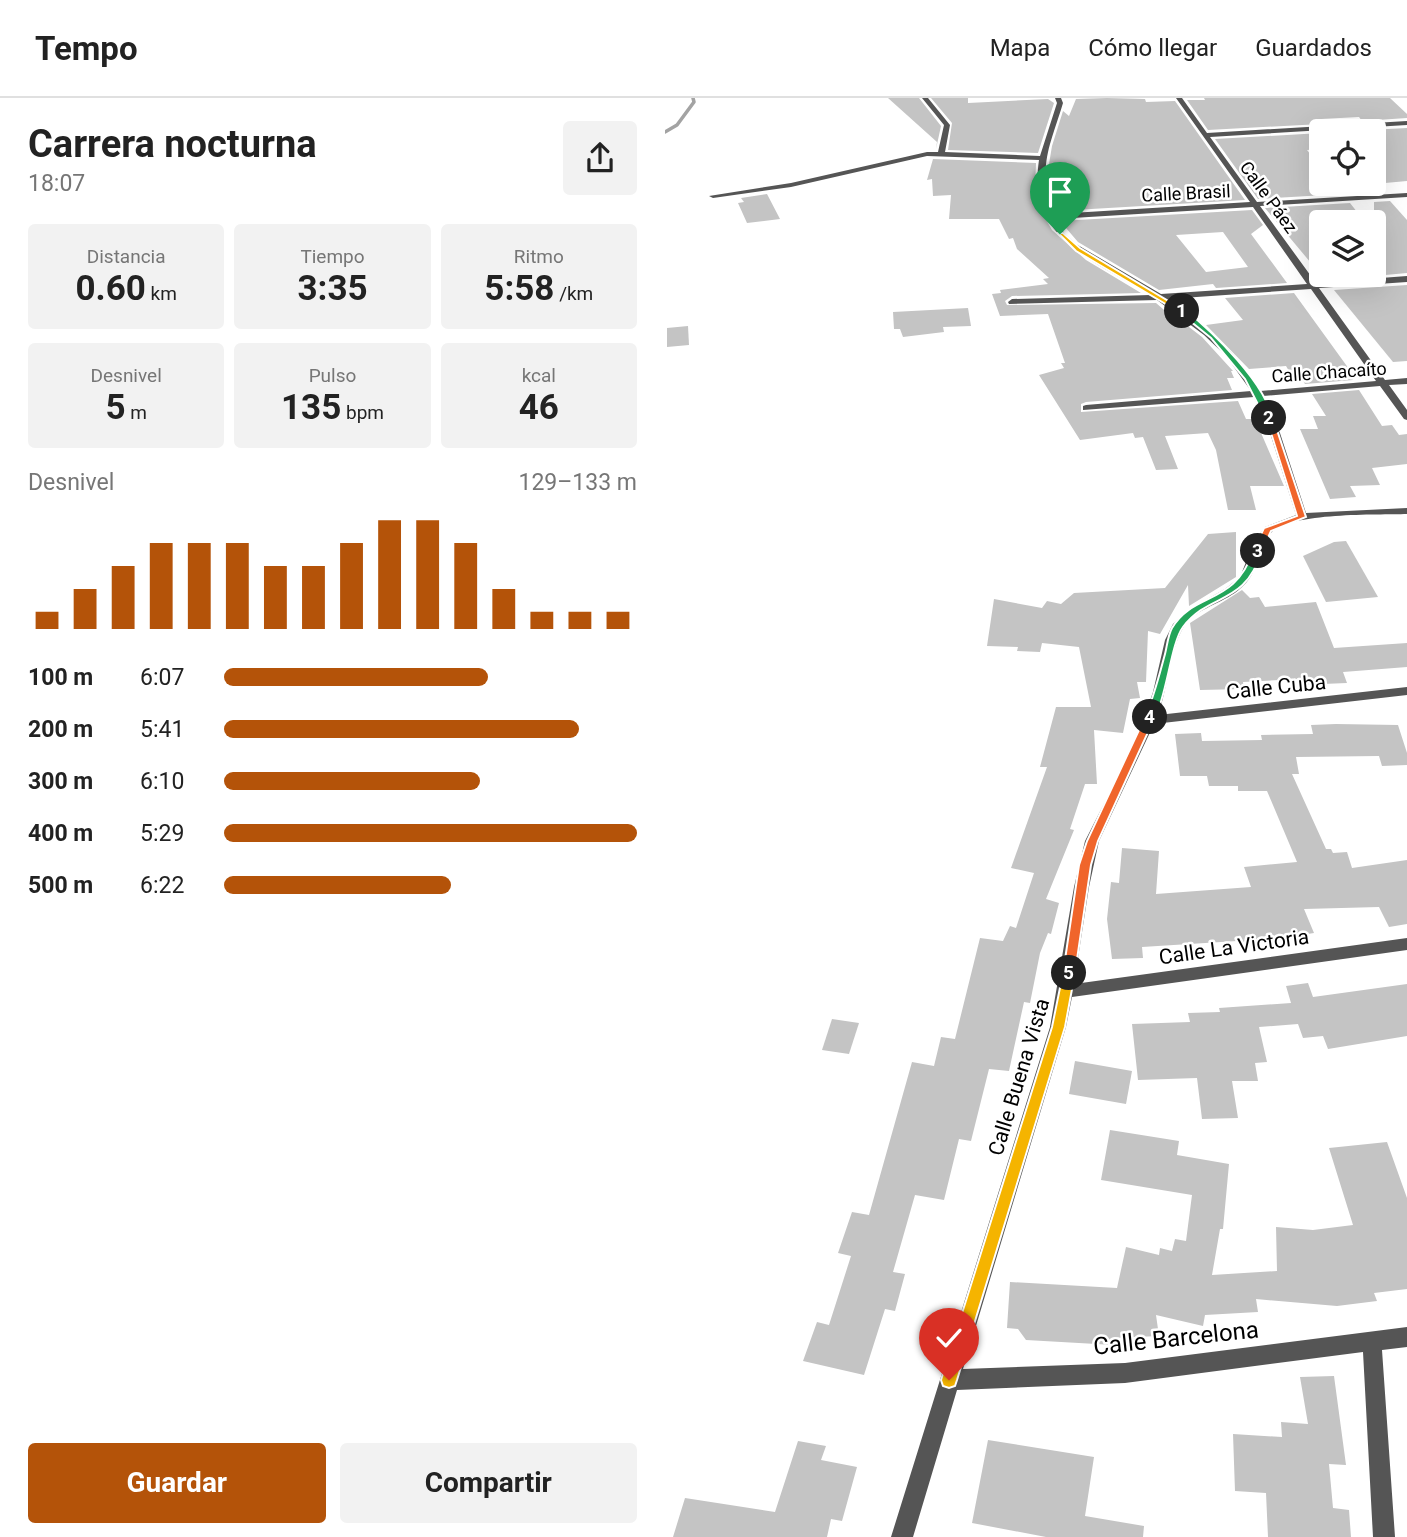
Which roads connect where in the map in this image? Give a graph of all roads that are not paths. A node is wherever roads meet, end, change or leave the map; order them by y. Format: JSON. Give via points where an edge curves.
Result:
{"nodes":[{"id":1,"x":925,"y":98,"type":"edge"},
{"id":2,"x":1058,"y":98,"type":"edge"},
{"id":3,"x":1179,"y":98,"type":"edge"},
{"id":4,"x":1407,"y":123,"type":"edge"},
{"id":5,"x":1205,"y":135,"type":"junction"},
{"id":6,"x":941,"y":154,"type":"junction"},
{"id":7,"x":1043,"y":158,"type":"junction"},
{"id":8,"x":1407,"y":195,"type":"edge"},
{"id":9,"x":713,"y":196,"type":"dead end"},
{"id":10,"x":1254,"y":204,"type":"junction"},
{"id":11,"x":1051,"y":217,"type":"junction"},
{"id":12,"x":1407,"y":279,"type":"edge"},
{"id":13,"x":1309,"y":280,"type":"edge"},
{"id":14,"x":1386,"y":281,"type":"edge"},
{"id":15,"x":1309,"y":286,"type":"edge"},
{"id":16,"x":1314,"y":287,"type":"edge"},
{"id":17,"x":1160,"y":297,"type":"junction"},
{"id":18,"x":1012,"y":302,"type":"dead end"},
{"id":19,"x":1407,"y":381,"type":"edge"},
{"id":20,"x":1383,"y":383,"type":"junction"},
{"id":21,"x":1257,"y":393,"type":"junction"},
{"id":22,"x":1086,"y":408,"type":"dead end"},
{"id":23,"x":1407,"y":417,"type":"edge"},
{"id":24,"x":1407,"y":511,"type":"edge"},
{"id":25,"x":1301,"y":517,"type":"junction"},
{"id":26,"x":1407,"y":691,"type":"edge"},
{"id":27,"x":1149,"y":720,"type":"junction"},
{"id":28,"x":1407,"y":944,"type":"edge"},
{"id":29,"x":1067,"y":991,"type":"junction"},
{"id":30,"x":1407,"y":1338,"type":"edge"},
{"id":31,"x":1372,"y":1342,"type":"junction"},
{"id":32,"x":949,"y":1380,"type":"junction"},
{"id":33,"x":902,"y":1537,"type":"edge"},
{"id":34,"x":1384,"y":1537,"type":"edge"}],
"edges":[{"from":1,"to":6,"type":"street","via":[[947,125]]},
{"from":2,"to":7,"type":"street"},
{"from":3,"to":5,"type":"street","name":"Calle Páez"},
{"from":4,"to":5,"type":"street"},
{"from":5,"to":10,"type":"street","name":"Calle Páez"},
{"from":6,"to":7,"type":"street"},
{"from":6,"to":9,"type":"street","via":[[909,157],[771,189]]},
{"from":7,"to":11,"type":"street","via":[[1039,184]]},
{"from":8,"to":10,"type":"street","name":"Calle Brasil"},
{"from":10,"to":11,"type":"street","name":"Calle Brasil"},
{"from":10,"to":13,"type":"street","name":"Calle Páez"},
{"from":11,"to":17,"type":"street","via":[[1067,242]]},
{"from":12,"to":14,"type":"street"},
{"from":15,"to":17,"type":"street"},
{"from":16,"to":20,"type":"street","name":"Calle Páez"},
{"from":17,"to":18,"type":"street"},
{"from":17,"to":21,"type":"street","via":[[1214,336]]},
{"from":19,"to":20,"type":"street","name":"Calle Chacaíto"},
{"from":20,"to":21,"type":"street","name":"Calle Chacaíto"},
{"from":20,"to":23,"type":"street","name":"Calle Páez"},
{"from":21,"to":22,"type":"street","name":"Calle Chacaíto"},
{"from":21,"to":25,"type":"street","via":[[1279,444]]},
{"from":24,"to":25,"type":"street","name":"Calle Buena Vista"},
{"from":25,"to":27,"type":"street","name":"Calle Buena Vista","via":[[1267,530],[1243,581],[1181,622]]},
{"from":26,"to":27,"type":"street","name":"Calle Cuba"},
{"from":27,"to":29,"type":"street","name":"Calle Buena Vista","via":[[1085,865]]},
{"from":28,"to":29,"type":"street","name":"Calle La Victoria"},
{"from":29,"to":32,"type":"street","name":"Calle Buena Vista"},
{"from":30,"to":31,"type":"street","name":"Calle Barcelona"},
{"from":31,"to":32,"type":"street","name":"Calle Barcelona","via":[[1125,1373]]},
{"from":31,"to":34,"type":"street"},
{"from":32,"to":33,"type":"street","name":"Calle Buena Vista"}]}
